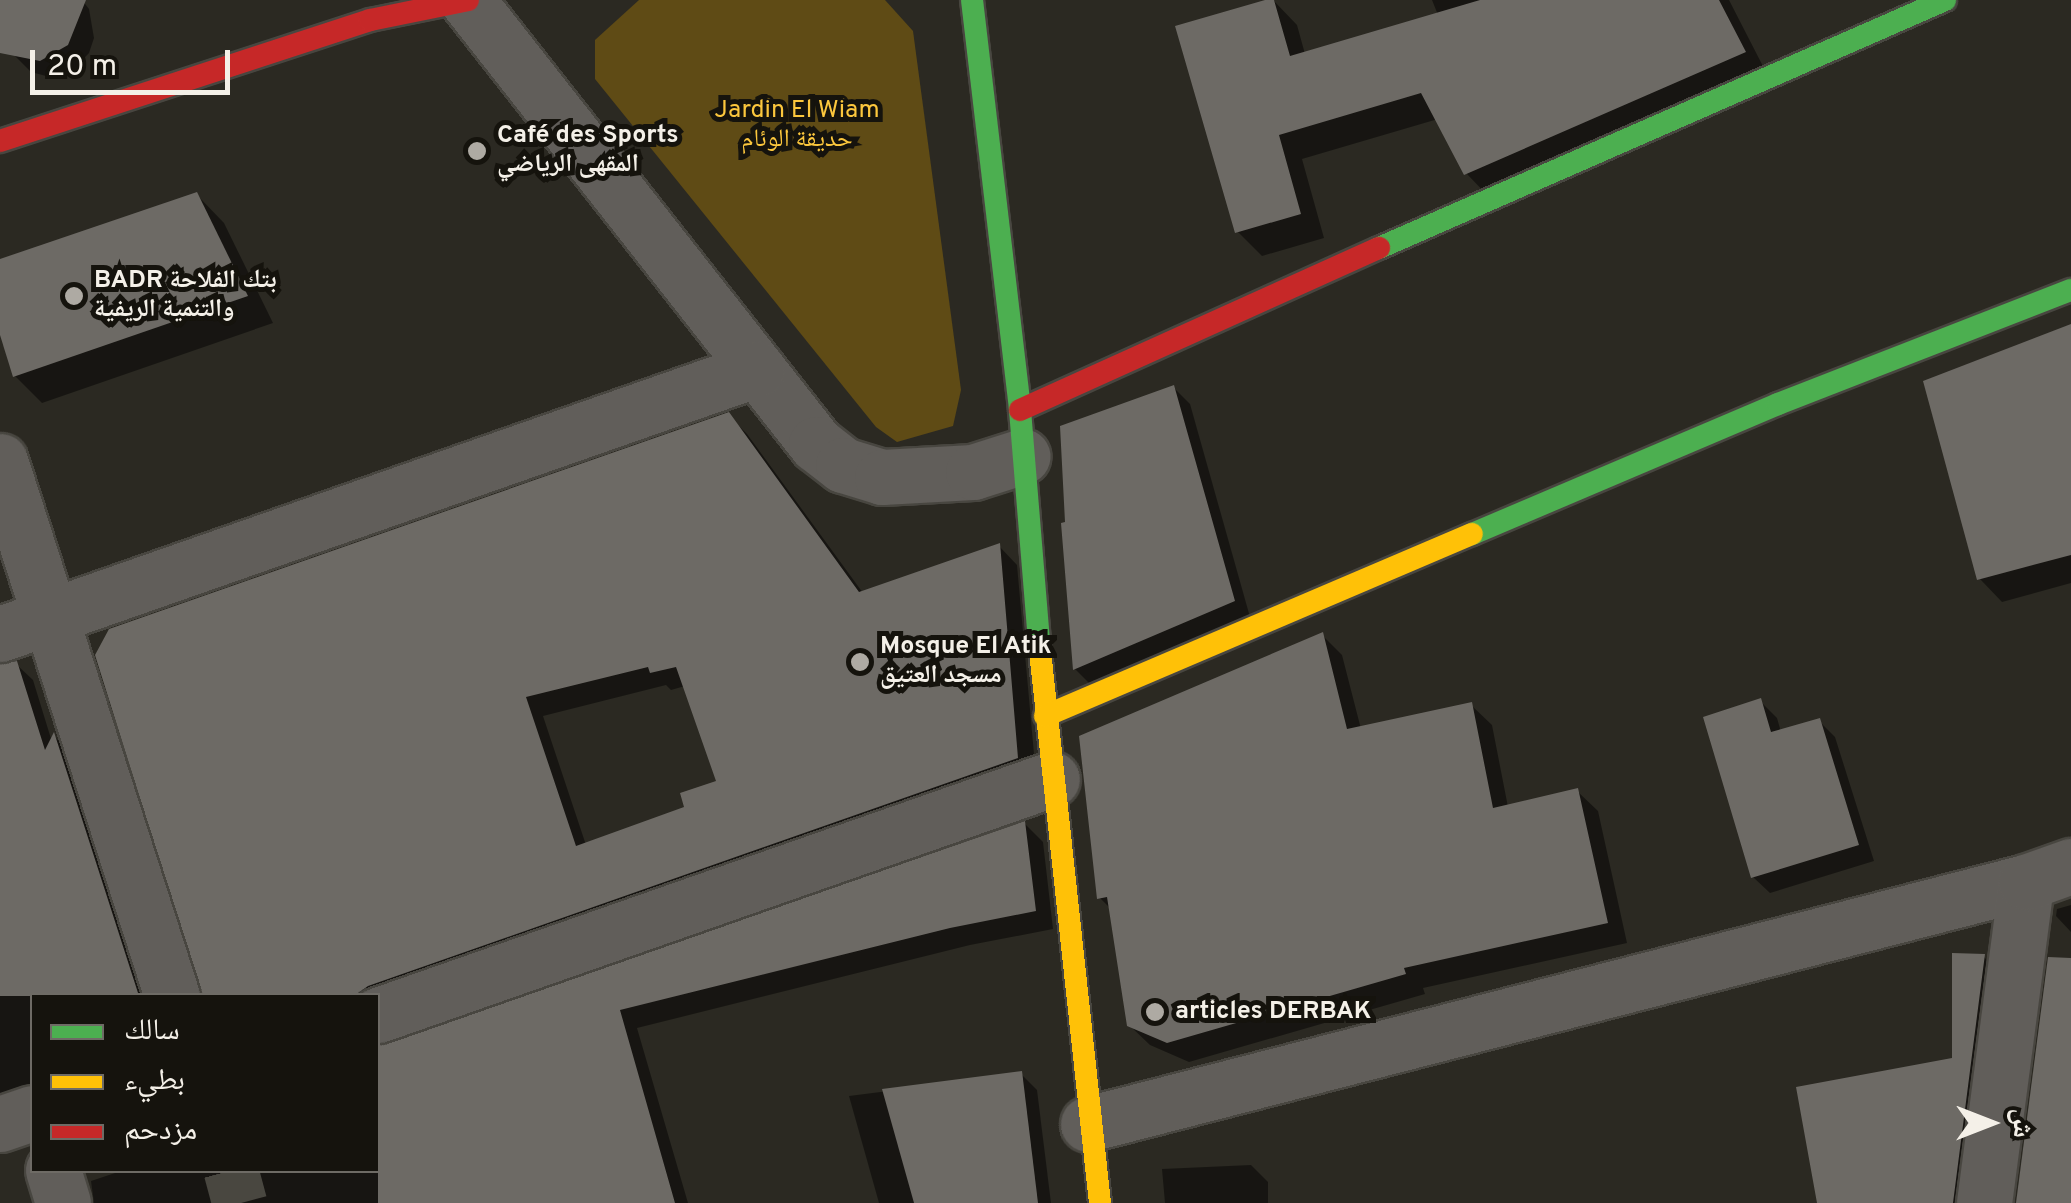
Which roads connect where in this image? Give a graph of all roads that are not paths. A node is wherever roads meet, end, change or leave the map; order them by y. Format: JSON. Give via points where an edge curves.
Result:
{"nodes":[{"id":1,"x":467,"y":0,"type":"edge"},
{"id":2,"x":972,"y":0,"type":"edge"},
{"id":3,"x":1945,"y":0,"type":"edge"},
{"id":4,"x":0,"y":141,"type":"edge"},
{"id":5,"x":2071,"y":290,"type":"edge"},
{"id":6,"x":757,"y":368,"type":"junction"},
{"id":7,"x":1021,"y":433,"type":"junction"},
{"id":8,"x":0,"y":461,"type":"edge"},
{"id":9,"x":24,"y":626,"type":"edge"},
{"id":10,"x":1045,"y":716,"type":"junction"},
{"id":11,"x":1052,"y":780,"type":"junction"},
{"id":12,"x":2048,"y":874,"type":"edge"},
{"id":13,"x":171,"y":993,"type":"edge"},
{"id":14,"x":380,"y":1013,"type":"edge"},
{"id":15,"x":30,"y":1114,"type":"edge"},
{"id":16,"x":0,"y":1124,"type":"edge"},
{"id":17,"x":1088,"y":1124,"type":"junction"},
{"id":18,"x":54,"y":1173,"type":"edge"},
{"id":19,"x":62,"y":1203,"type":"edge"},
{"id":20,"x":1100,"y":1203,"type":"edge"},
{"id":21,"x":1984,"y":1203,"type":"edge"}],
"edges":[{"from":1,"to":4,"type":"street","via":[[370,20]]},
{"from":1,"to":6,"type":"street"},
{"from":2,"to":7,"type":"street"},
{"from":3,"to":7,"type":"street","via":[[1559,166]]},
{"from":5,"to":10,"type":"street","via":[[1778,404]]},
{"from":6,"to":7,"type":"street","via":[[816,444],[882,477],[973,472]]},
{"from":6,"to":9,"type":"street"},
{"from":7,"to":10,"type":"street"},
{"from":8,"to":9,"type":"street"},
{"from":9,"to":13,"type":"street"},
{"from":10,"to":11,"type":"street"},
{"from":11,"to":14,"type":"street"},
{"from":11,"to":17,"type":"street"},
{"from":12,"to":17,"type":"street"},
{"from":12,"to":21,"type":"street"},
{"from":15,"to":16,"type":"street"},
{"from":17,"to":20,"type":"street"},
{"from":18,"to":19,"type":"street"}]}
